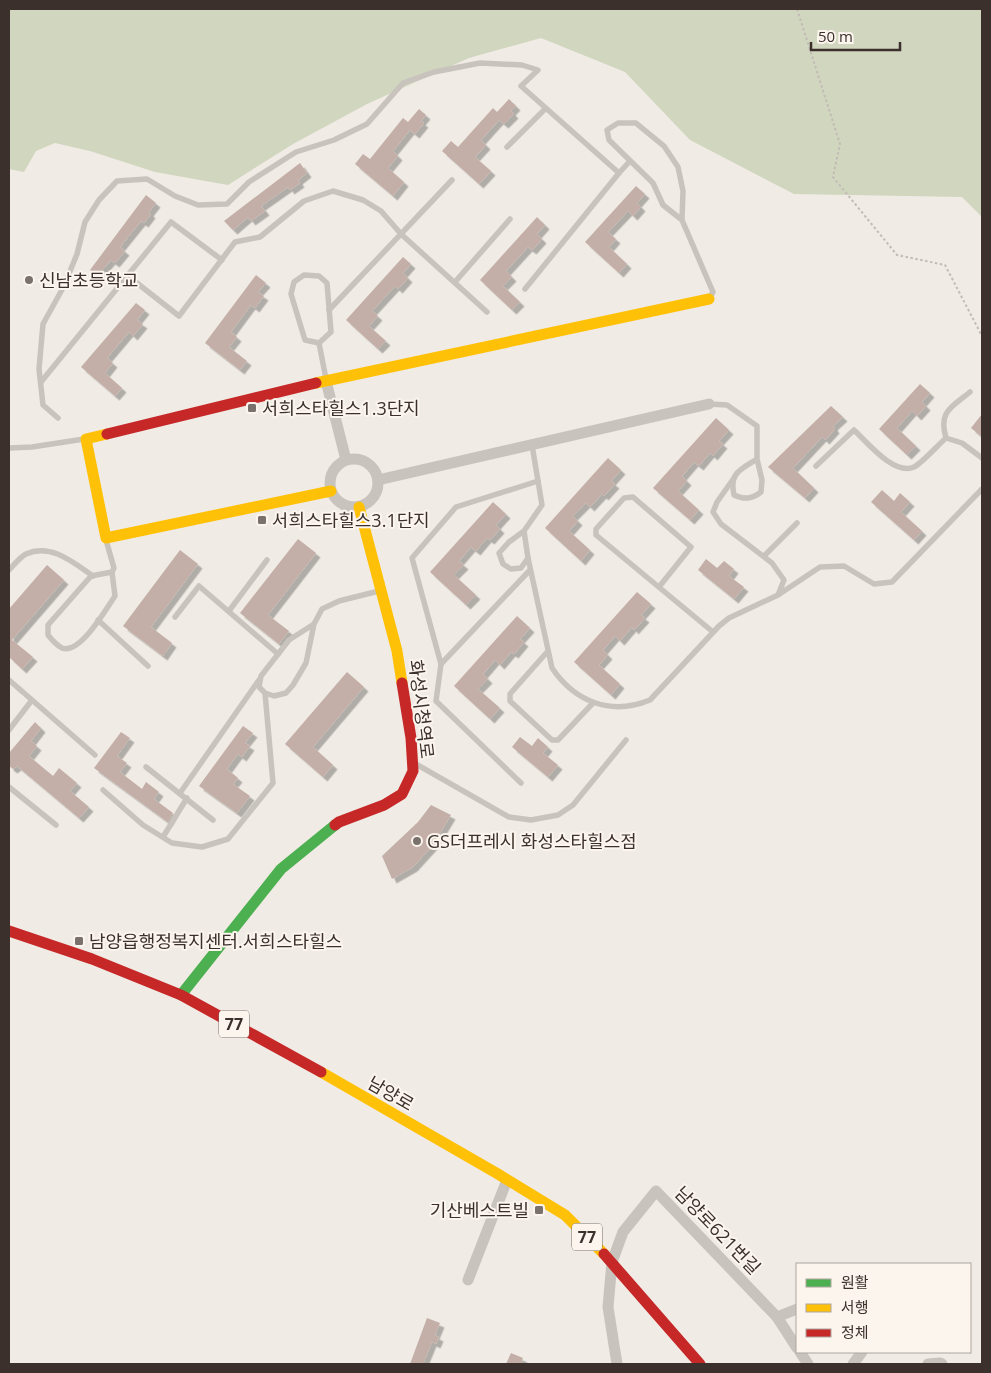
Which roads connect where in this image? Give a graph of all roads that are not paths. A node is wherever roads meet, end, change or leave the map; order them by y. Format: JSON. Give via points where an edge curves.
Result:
{"nodes":[{"id":1,"x":545,"y":108,"type":"junction"},
{"id":2,"x":507,"y":147,"type":"dead end"},
{"id":3,"x":630,"y":161,"type":"junction"},
{"id":4,"x":619,"y":173,"type":"junction"},
{"id":5,"x":452,"y":180,"type":"dead end"},
{"id":6,"x":510,"y":219,"type":"dead end"},
{"id":7,"x":682,"y":220,"type":"junction"},
{"id":8,"x":401,"y":234,"type":"junction"},
{"id":9,"x":222,"y":260,"type":"junction"},
{"id":10,"x":128,"y":276,"type":"junction"},
{"id":11,"x":455,"y":282,"type":"junction"},
{"id":12,"x":526,"y":289,"type":"dead end"},
{"id":13,"x":709,"y":299,"type":"joint"},
{"id":14,"x":329,"y":310,"type":"junction"},
{"id":15,"x":487,"y":312,"type":"dead end"},
{"id":16,"x":319,"y":343,"type":"junction"},
{"id":17,"x":326,"y":381,"type":"junction"},
{"id":18,"x":41,"y":382,"type":"junction"},
{"id":19,"x":970,"y":392,"type":"dead end"},
{"id":20,"x":709,"y":404,"type":"joint"},
{"id":21,"x":58,"y":418,"type":"dead end"},
{"id":22,"x":946,"y":438,"type":"junction"},
{"id":23,"x":86,"y":439,"type":"junction"},
{"id":24,"x":532,"y":445,"type":"junction"},
{"id":25,"x":9,"y":448,"type":"edge"},
{"id":26,"x":982,"y":458,"type":"edge"},
{"id":27,"x":346,"y":460,"type":"junction"},
{"id":28,"x":757,"y":460,"type":"junction"},
{"id":29,"x":816,"y":466,"type":"dead end"},
{"id":30,"x":734,"y":478,"type":"junction"},
{"id":31,"x":378,"y":480,"type":"junction"},
{"id":32,"x":538,"y":481,"type":"junction"},
{"id":33,"x":982,"y":489,"type":"edge"},
{"id":34,"x":331,"y":491,"type":"junction"},
{"id":35,"x":359,"y":507,"type":"junction"},
{"id":36,"x":797,"y":523,"type":"dead end"},
{"id":37,"x":524,"y":531,"type":"junction"},
{"id":38,"x":106,"y":538,"type":"junction"},
{"id":39,"x":764,"y":556,"type":"junction"},
{"id":40,"x":528,"y":558,"type":"junction"},
{"id":41,"x":267,"y":560,"type":"dead end"},
{"id":42,"x":9,"y":570,"type":"edge"},
{"id":43,"x":530,"y":570,"type":"junction"},
{"id":44,"x":112,"y":572,"type":"junction"},
{"id":45,"x":93,"y":576,"type":"junction"},
{"id":46,"x":660,"y":587,"type":"junction"},
{"id":47,"x":381,"y":591,"type":"junction"},
{"id":48,"x":778,"y":594,"type":"junction"},
{"id":49,"x":229,"y":611,"type":"junction"},
{"id":50,"x":175,"y":617,"type":"dead end"},
{"id":51,"x":98,"y":620,"type":"junction"},
{"id":52,"x":314,"y":624,"type":"junction"},
{"id":53,"x":713,"y":632,"type":"junction"},
{"id":54,"x":548,"y":651,"type":"junction"},
{"id":55,"x":278,"y":654,"type":"junction"},
{"id":56,"x":441,"y":664,"type":"junction"},
{"id":57,"x":148,"y":666,"type":"dead end"},
{"id":58,"x":260,"y":678,"type":"junction"},
{"id":59,"x":9,"y":680,"type":"edge"},
{"id":60,"x":264,"y":693,"type":"junction"},
{"id":61,"x":32,"y":700,"type":"junction"},
{"id":62,"x":593,"y":703,"type":"junction"},
{"id":63,"x":9,"y":730,"type":"edge"},
{"id":64,"x":626,"y":740,"type":"dead end"},
{"id":65,"x":95,"y":755,"type":"dead end"},
{"id":66,"x":412,"y":762,"type":"junction"},
{"id":67,"x":146,"y":767,"type":"dead end"},
{"id":68,"x":520,"y":783,"type":"dead end"},
{"id":69,"x":9,"y":787,"type":"edge"},
{"id":70,"x":103,"y":790,"type":"dead end"},
{"id":71,"x":180,"y":793,"type":"junction"},
{"id":72,"x":187,"y":798,"type":"junction"},
{"id":73,"x":213,"y":820,"type":"dead end"},
{"id":74,"x":56,"y":825,"type":"dead end"},
{"id":75,"x":163,"y":837,"type":"junction"},
{"id":76,"x":9,"y":931,"type":"edge"},
{"id":77,"x":180,"y":995,"type":"junction"},
{"id":78,"x":507,"y":1180,"type":"junction"},
{"id":79,"x":612,"y":1262,"type":"junction"},
{"id":80,"x":468,"y":1280,"type":"dead end"},
{"id":81,"x":796,"y":1309,"type":"edge"},
{"id":82,"x":777,"y":1317,"type":"junction"},
{"id":83,"x":796,"y":1346,"type":"edge"},
{"id":84,"x":801,"y":1353,"type":"edge"},
{"id":85,"x":861,"y":1353,"type":"edge"},
{"id":86,"x":617,"y":1364,"type":"edge"},
{"id":87,"x":700,"y":1364,"type":"edge"},
{"id":88,"x":808,"y":1364,"type":"edge"},
{"id":89,"x":853,"y":1364,"type":"edge"},
{"id":90,"x":928,"y":1364,"type":"edge"},
{"id":91,"x":942,"y":1364,"type":"edge"}],
"edges":[{"from":1,"to":2,"type":"lane"},
{"from":1,"to":4,"type":"lane"},
{"from":1,"to":18,"type":"lane","via":[[521,86],[538,70],[480,63],[403,82],[367,124],[334,140],[296,152],[248,182],[227,204],[198,206],[147,179],[117,180],[98,200],[84,222],[77,254],[43,324]]},
{"from":3,"to":4,"type":"lane"},
{"from":3,"to":7,"type":"lane","via":[[653,183],[663,205]]},
{"from":3,"to":7,"type":"lane","via":[[609,140],[607,130],[618,123],[636,123],[664,146],[678,167],[683,192]]},
{"from":4,"to":12,"type":"lane"},
{"from":5,"to":8,"type":"lane"},
{"from":6,"to":11,"type":"lane"},
{"from":7,"to":13,"type":"lane","via":[[713,292]]},
{"from":8,"to":9,"type":"lane","via":[[381,212],[363,200],[333,191],[304,201],[260,237],[235,242]]},
{"from":8,"to":11,"type":"lane"},
{"from":8,"to":14,"type":"lane"},
{"from":9,"to":10,"type":"lane","via":[[171,222]]},
{"from":9,"to":10,"type":"lane","via":[[179,316]]},
{"from":10,"to":18,"type":"lane"},
{"from":11,"to":15,"type":"lane"},
{"from":13,"to":17,"type":"street"},
{"from":14,"to":16,"type":"lane","via":[[331,332]]},
{"from":14,"to":16,"type":"lane","via":[[327,283],[319,276],[304,275],[294,282],[291,294],[305,340]]},
{"from":16,"to":17,"type":"lane"},
{"from":17,"to":23,"type":"street"},
{"from":17,"to":27,"type":"street"},
{"from":18,"to":21,"type":"lane","via":[[43,405]]},
{"from":19,"to":22,"type":"lane","via":[[945,414],[942,426]]},
{"from":20,"to":24,"type":"street"},
{"from":20,"to":28,"type":"lane","via":[[727,405],[757,426]]},
{"from":22,"to":26,"type":"lane","via":[[962,443]]},
{"from":22,"to":29,"type":"lane","via":[[914,467],[902,468],[890,464],[854,430]]},
{"from":23,"to":25,"type":"lane"},
{"from":23,"to":38,"type":"street"},
{"from":24,"to":31,"type":"street"},
{"from":24,"to":32,"type":"lane"},
{"from":27,"to":31,"type":"street","via":[[365,461],[373,468]]},
{"from":27,"to":34,"type":"street","via":[[332,472]]},
{"from":28,"to":30,"type":"lane","via":[[736,473]]},
{"from":28,"to":30,"type":"lane","via":[[762,480],[761,492],[755,497],[734,495]]},
{"from":30,"to":39,"type":"lane","via":[[713,512],[721,524]]},
{"from":31,"to":35,"type":"street","via":[[373,499]]},
{"from":32,"to":37,"type":"lane","via":[[542,504]]},
{"from":32,"to":56,"type":"lane","via":[[456,507],[412,558]]},
{"from":33,"to":48,"type":"lane","via":[[892,582],[874,584],[844,566],[820,567]]},
{"from":34,"to":35,"type":"street","via":[[338,502]]},
{"from":34,"to":38,"type":"street"},
{"from":35,"to":47,"type":"street","name":"화성시청역로"},
{"from":36,"to":39,"type":"lane"},
{"from":37,"to":40,"type":"lane"},
{"from":37,"to":40,"type":"lane","via":[[499,553],[503,564],[511,570],[520,568]]},
{"from":38,"to":44,"type":"lane","via":[[114,568]]},
{"from":39,"to":48,"type":"lane","via":[[784,580]]},
{"from":40,"to":43,"type":"lane"},
{"from":41,"to":49,"type":"lane"},
{"from":42,"to":45,"type":"lane","via":[[25,554],[45,551],[63,555]]},
{"from":43,"to":54,"type":"lane"},
{"from":43,"to":56,"type":"lane"},
{"from":44,"to":45,"type":"lane"},
{"from":44,"to":51,"type":"lane","via":[[115,596]]},
{"from":45,"to":51,"type":"lane","via":[[48,625],[48,635],[64,648],[72,648],[82,641]]},
{"from":46,"to":46,"type":"lane","via":[[596,535],[596,529],[624,498],[633,497],[692,547]]},
{"from":46,"to":53,"type":"lane"},
{"from":47,"to":52,"type":"lane","via":[[322,608]]},
{"from":47,"to":66,"type":"street","name":"화성시청역로","via":[[397,651]]},
{"from":48,"to":53,"type":"lane","via":[[729,618]]},
{"from":49,"to":50,"type":"lane","via":[[199,586]]},
{"from":49,"to":55,"type":"lane"},
{"from":51,"to":57,"type":"lane"},
{"from":52,"to":55,"type":"lane","via":[[289,640]]},
{"from":52,"to":60,"type":"lane","via":[[306,663],[293,685],[286,694],[274,696]]},
{"from":53,"to":62,"type":"lane","via":[[650,700],[618,708]]},
{"from":54,"to":62,"type":"lane","via":[[552,668],[562,683]]},
{"from":54,"to":62,"type":"lane","via":[[510,694],[510,701],[552,740],[558,740]]},
{"from":55,"to":58,"type":"lane"},
{"from":56,"to":68,"type":"lane","via":[[436,701]]},
{"from":58,"to":60,"type":"lane","via":[[259,687]]},
{"from":58,"to":71,"type":"lane"},
{"from":59,"to":61,"type":"lane"},
{"from":60,"to":75,"type":"lane","via":[[273,783],[228,840],[202,847],[172,843]]},
{"from":61,"to":63,"type":"lane"},
{"from":61,"to":65,"type":"lane"},
{"from":64,"to":66,"type":"lane","via":[[573,805],[558,815],[531,820],[509,817]]},
{"from":66,"to":77,"type":"street","name":"화성시청역로","via":[[402,794],[384,805],[339,822],[282,869]]},
{"from":67,"to":71,"type":"lane"},
{"from":69,"to":74,"type":"lane"},
{"from":70,"to":75,"type":"lane","via":[[143,825]]},
{"from":71,"to":72,"type":"lane"},
{"from":72,"to":73,"type":"lane"},
{"from":72,"to":75,"type":"lane"},
{"from":76,"to":77,"type":"street","name":"남양로","number":"77","via":[[92,959]]},
{"from":77,"to":78,"type":"street","name":"남양로","number":"77"},
{"from":78,"to":79,"type":"street","name":"남양로","number":"77","via":[[565,1215]]},
{"from":78,"to":80,"type":"street"},
{"from":79,"to":82,"type":"street","name":"남양로621번길","via":[[623,1232],[656,1190]]},
{"from":79,"to":86,"type":"street","via":[[608,1308]]},
{"from":79,"to":87,"type":"street","name":"남양로","number":"77"},
{"from":81,"to":82,"type":"street"},
{"from":82,"to":83,"type":"street"},
{"from":84,"to":88,"type":"street"},
{"from":85,"to":89,"type":"street"},
{"from":90,"to":91,"type":"street"}]}
